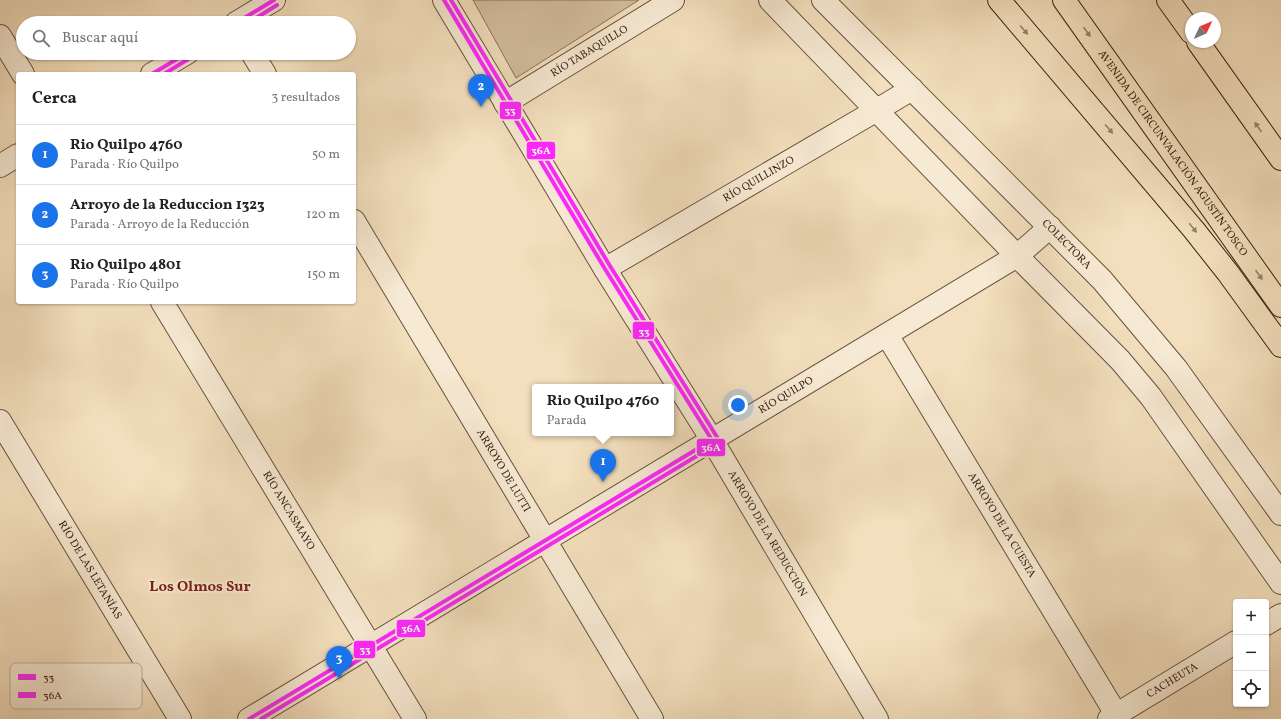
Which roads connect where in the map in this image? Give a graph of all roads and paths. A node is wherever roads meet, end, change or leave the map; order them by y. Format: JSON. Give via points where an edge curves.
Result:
{"nodes":[{"id":1,"x":274,"y":0,"type":"edge"},
{"id":2,"x":444,"y":0,"type":"edge"},
{"id":3,"x":673,"y":0,"type":"edge"},
{"id":4,"x":770,"y":0,"type":"edge"},
{"id":5,"x":823,"y":0,"type":"edge"},
{"id":6,"x":999,"y":0,"type":"edge"},
{"id":7,"x":1064,"y":0,"type":"edge"},
{"id":8,"x":1168,"y":0,"type":"edge"},
{"id":9,"x":248,"y":16,"type":"edge"},
{"id":10,"x":1185,"y":24,"type":"edge"},
{"id":11,"x":0,"y":36,"type":"edge"},
{"id":12,"x":1202,"y":48,"type":"edge"},
{"id":13,"x":175,"y":60,"type":"edge"},
{"id":14,"x":256,"y":60,"type":"edge"},
{"id":15,"x":22,"y":72,"type":"edge"},
{"id":16,"x":155,"y":72,"type":"edge"},
{"id":17,"x":264,"y":72,"type":"edge"},
{"id":18,"x":912,"y":89,"type":"junction"},
{"id":19,"x":505,"y":103,"type":"junction"},
{"id":20,"x":877,"y":110,"type":"junction"},
{"id":21,"x":16,"y":156,"type":"edge"},
{"id":22,"x":1281,"y":159,"type":"edge"},
{"id":23,"x":0,"y":166,"type":"edge"},
{"id":24,"x":356,"y":225,"type":"edge"},
{"id":25,"x":1050,"y":227,"type":"junction"},
{"id":26,"x":1017,"y":256,"type":"junction"},
{"id":27,"x":605,"y":269,"type":"junction"},
{"id":28,"x":163,"y":304,"type":"edge"},
{"id":29,"x":1281,"y":306,"type":"edge"},
{"id":30,"x":887,"y":335,"type":"junction"},
{"id":31,"x":1281,"y":346,"type":"edge"},
{"id":32,"x":0,"y":421,"type":"edge"},
{"id":33,"x":712,"y":440,"type":"junction"},
{"id":34,"x":1281,"y":514,"type":"edge"},
{"id":35,"x":546,"y":540,"type":"junction"},
{"id":36,"x":1281,"y":583,"type":"edge"},
{"id":37,"x":1281,"y":615,"type":"edge"},
{"id":38,"x":1269,"y":622,"type":"edge"},
{"id":39,"x":1233,"y":644,"type":"edge"},
{"id":40,"x":371,"y":646,"type":"junction"},
{"id":41,"x":1112,"y":717,"type":"edge"},
{"id":42,"x":180,"y":719,"type":"edge"},
{"id":43,"x":250,"y":719,"type":"edge"},
{"id":44,"x":415,"y":719,"type":"edge"},
{"id":45,"x":652,"y":719,"type":"edge"},
{"id":46,"x":877,"y":719,"type":"edge"}],
"edges":[{"from":1,"to":9,"type":"street"},
{"from":2,"to":19,"type":"street","name":"ARROYO DE LA REDUCCIÓN"},
{"from":3,"to":19,"type":"street","name":"RÍO TABAQUILLO"},
{"from":4,"to":20,"type":"street"},
{"from":5,"to":18,"type":"street","name":"COLECTORA"},
{"from":6,"to":31,"type":"highway","one_way":true,"via":[[1194,230]]},
{"from":7,"to":29,"type":"highway","name":"AVENIDA DE CIRCUNVALACIÓN AGUSTÍN TOSCO","one_way":true},
{"from":8,"to":10,"type":"highway"},
{"from":11,"to":15,"type":"street"},
{"from":22,"to":12,"type":"highway","one_way":true},
{"from":13,"to":16,"type":"street"},
{"from":14,"to":17,"type":"street"},
{"from":18,"to":20,"type":"street","name":"RÍO QUILLINZO"},
{"from":18,"to":25,"type":"street","name":"COLECTORA"},
{"from":19,"to":27,"type":"street","name":"ARROYO DE LA REDUCCIÓN"},
{"from":20,"to":26,"type":"street"},
{"from":20,"to":27,"type":"street","name":"RÍO QUILLINZO"},
{"from":21,"to":23,"type":"street"},
{"from":24,"to":35,"type":"street","name":"ARROYO DE LUTTI"},
{"from":25,"to":26,"type":"street","name":"RÍO QUILPO"},
{"from":25,"to":34,"type":"street","name":"COLECTORA","via":[[1102,280],[1176,368]]},
{"from":26,"to":30,"type":"street","name":"RÍO QUILPO"},
{"from":26,"to":36,"type":"street","via":[[1120,360],[1151,397]]},
{"from":27,"to":33,"type":"street","name":"ARROYO DE LA REDUCCIÓN"},
{"from":28,"to":40,"type":"street","name":"RÍO ANCASMAYO"},
{"from":30,"to":33,"type":"street","name":"RÍO QUILPO"},
{"from":30,"to":41,"type":"street","name":"ARROYO DE LA CUESTA"},
{"from":32,"to":42,"type":"street","name":"RÍO DE LAS LETANÍAS"},
{"from":33,"to":35,"type":"street","name":"RÍO QUILPO"},
{"from":33,"to":46,"type":"street","name":"ARROYO DE LA REDUCCIÓN"},
{"from":35,"to":40,"type":"street","name":"RÍO QUILPO"},
{"from":35,"to":45,"type":"street","name":"ARROYO DE LUTTI"},
{"from":37,"to":38,"type":"street"},
{"from":39,"to":41,"type":"street","name":"CACHEUTA"},
{"from":40,"to":43,"type":"street","name":"RÍO QUILPO"},
{"from":40,"to":44,"type":"street","name":"RÍO ANCASMAYO"}]}
